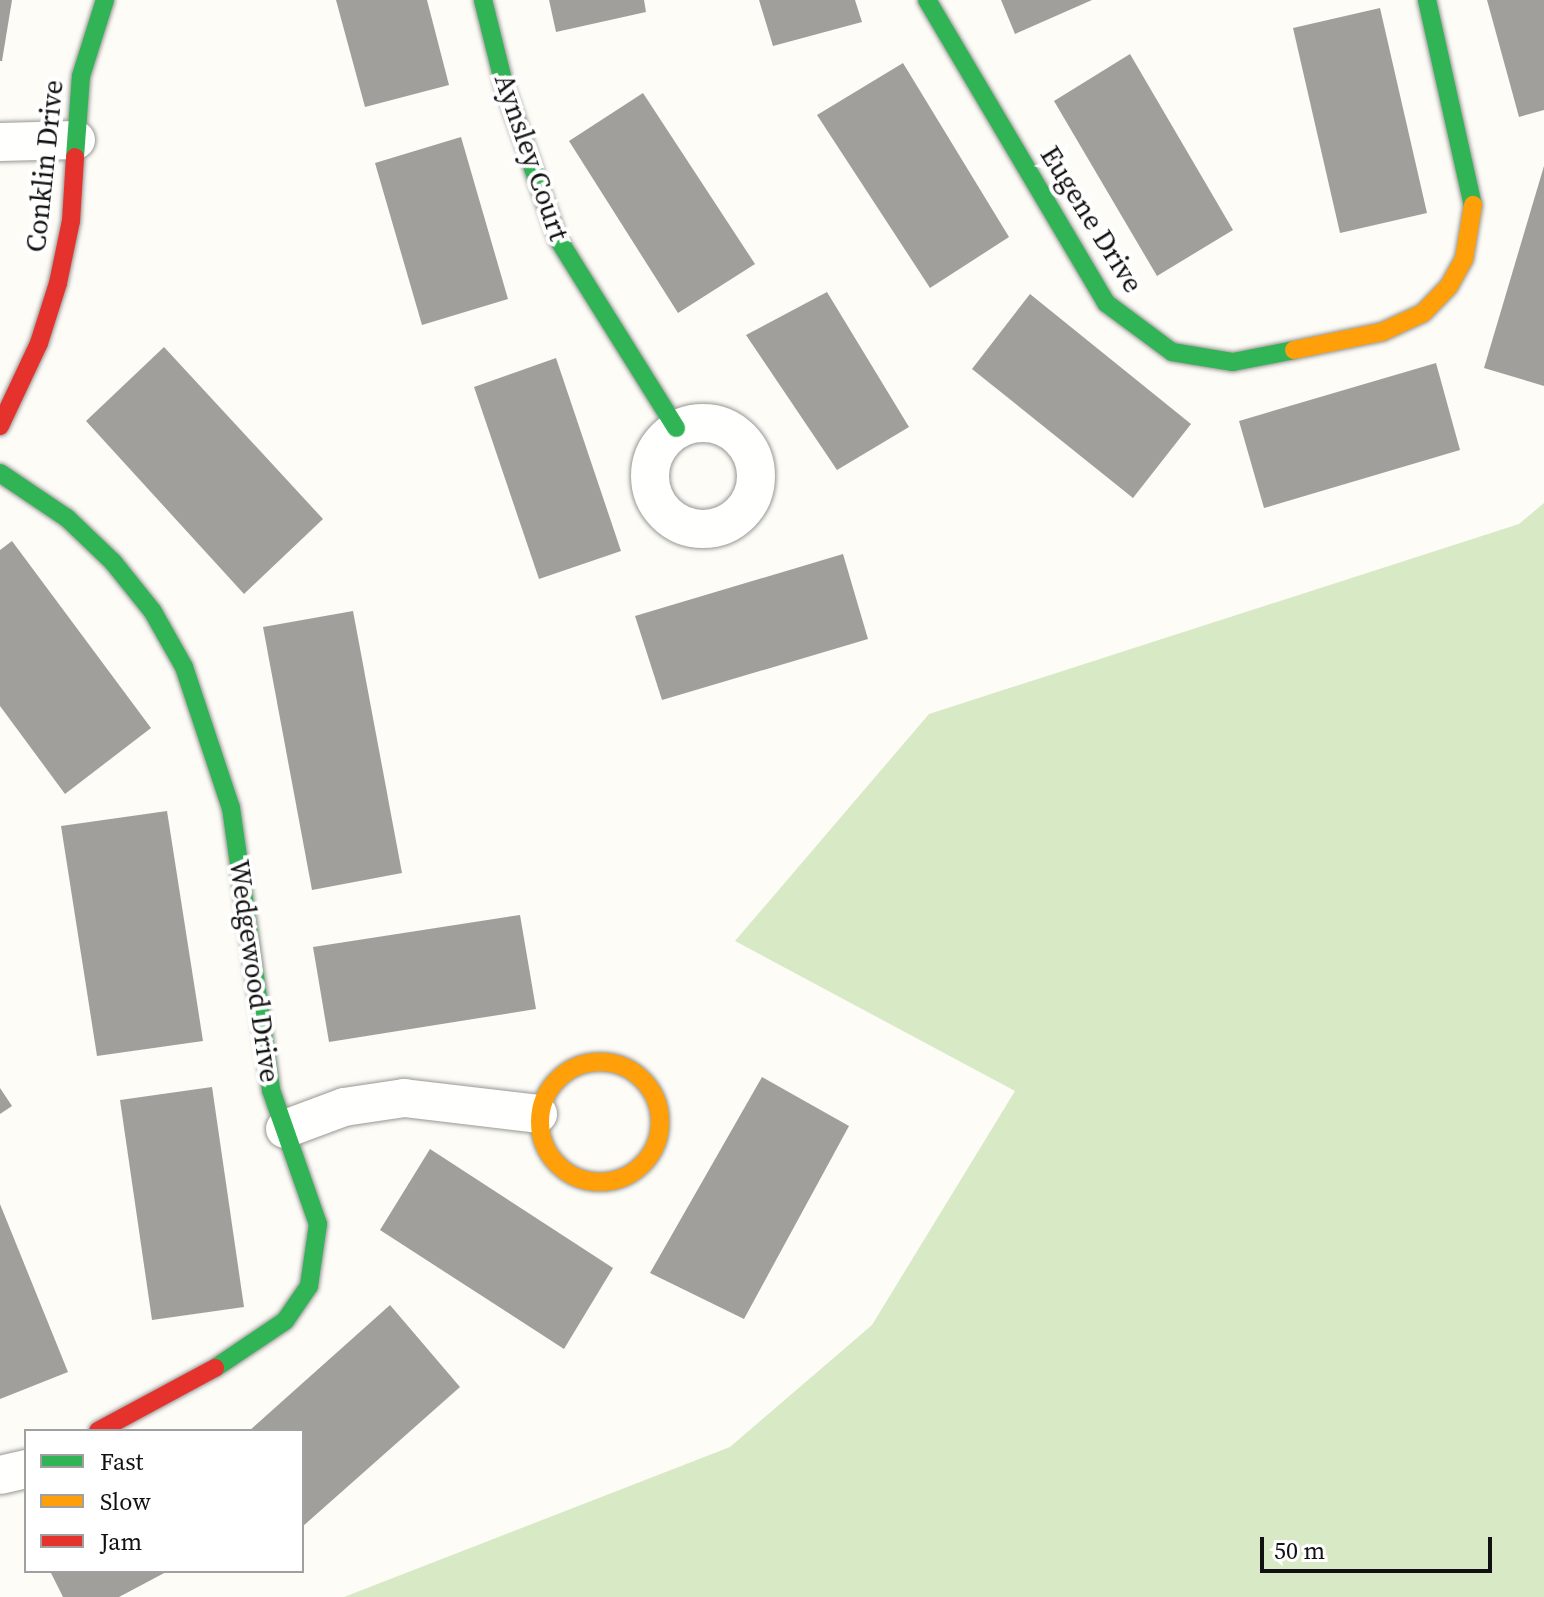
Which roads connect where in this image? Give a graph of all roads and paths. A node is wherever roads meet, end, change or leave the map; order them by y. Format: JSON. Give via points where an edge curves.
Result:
{"nodes":[{"id":1,"x":105,"y":0,"type":"edge"},
{"id":2,"x":483,"y":0,"type":"edge"},
{"id":3,"x":927,"y":0,"type":"edge"},
{"id":4,"x":1427,"y":0,"type":"edge"},
{"id":5,"x":76,"y":140,"type":"junction"},
{"id":6,"x":0,"y":142,"type":"edge"},
{"id":7,"x":0,"y":426,"type":"edge"},
{"id":8,"x":676,"y":428,"type":"dead end"},
{"id":9,"x":0,"y":473,"type":"edge"},
{"id":10,"x":538,"y":1114,"type":"junction"},
{"id":11,"x":285,"y":1129,"type":"junction"},
{"id":12,"x":102,"y":1429,"type":"edge"},
{"id":13,"x":24,"y":1469,"type":"edge"},
{"id":14,"x":0,"y":1475,"type":"edge"}],
"edges":[{"from":1,"to":5,"type":"street","name":"Conklin Drive","via":[[81,76]]},
{"from":2,"to":8,"type":"street","name":"Aynsley Court","via":[[505,88],[558,239]]},
{"from":3,"to":4,"type":"street","name":"Eugene Drive","via":[[1106,303],[1172,352],[1233,362],[1382,332],[1423,313],[1449,286],[1464,259],[1474,194]]},
{"from":5,"to":6,"type":"street"},
{"from":5,"to":7,"type":"street","name":"Conklin Drive","via":[[71,221],[58,283],[39,343]]},
{"from":9,"to":11,"type":"street","name":"Wedgewood Drive","via":[[67,518],[113,562],[153,612],[184,667],[231,808],[271,1090]]},
{"from":10,"to":10,"type":"street","via":[[552,1156],[573,1180],[605,1182],[631,1176],[651,1158],[661,1129],[656,1097],[640,1075],[616,1062],[565,1070]]},
{"from":10,"to":11,"type":"street","via":[[404,1098],[344,1107]]},
{"from":11,"to":12,"type":"street","name":"Wedgewood Drive","via":[[318,1224],[315,1266],[299,1305],[247,1350]]},
{"from":13,"to":14,"type":"street"}]}
